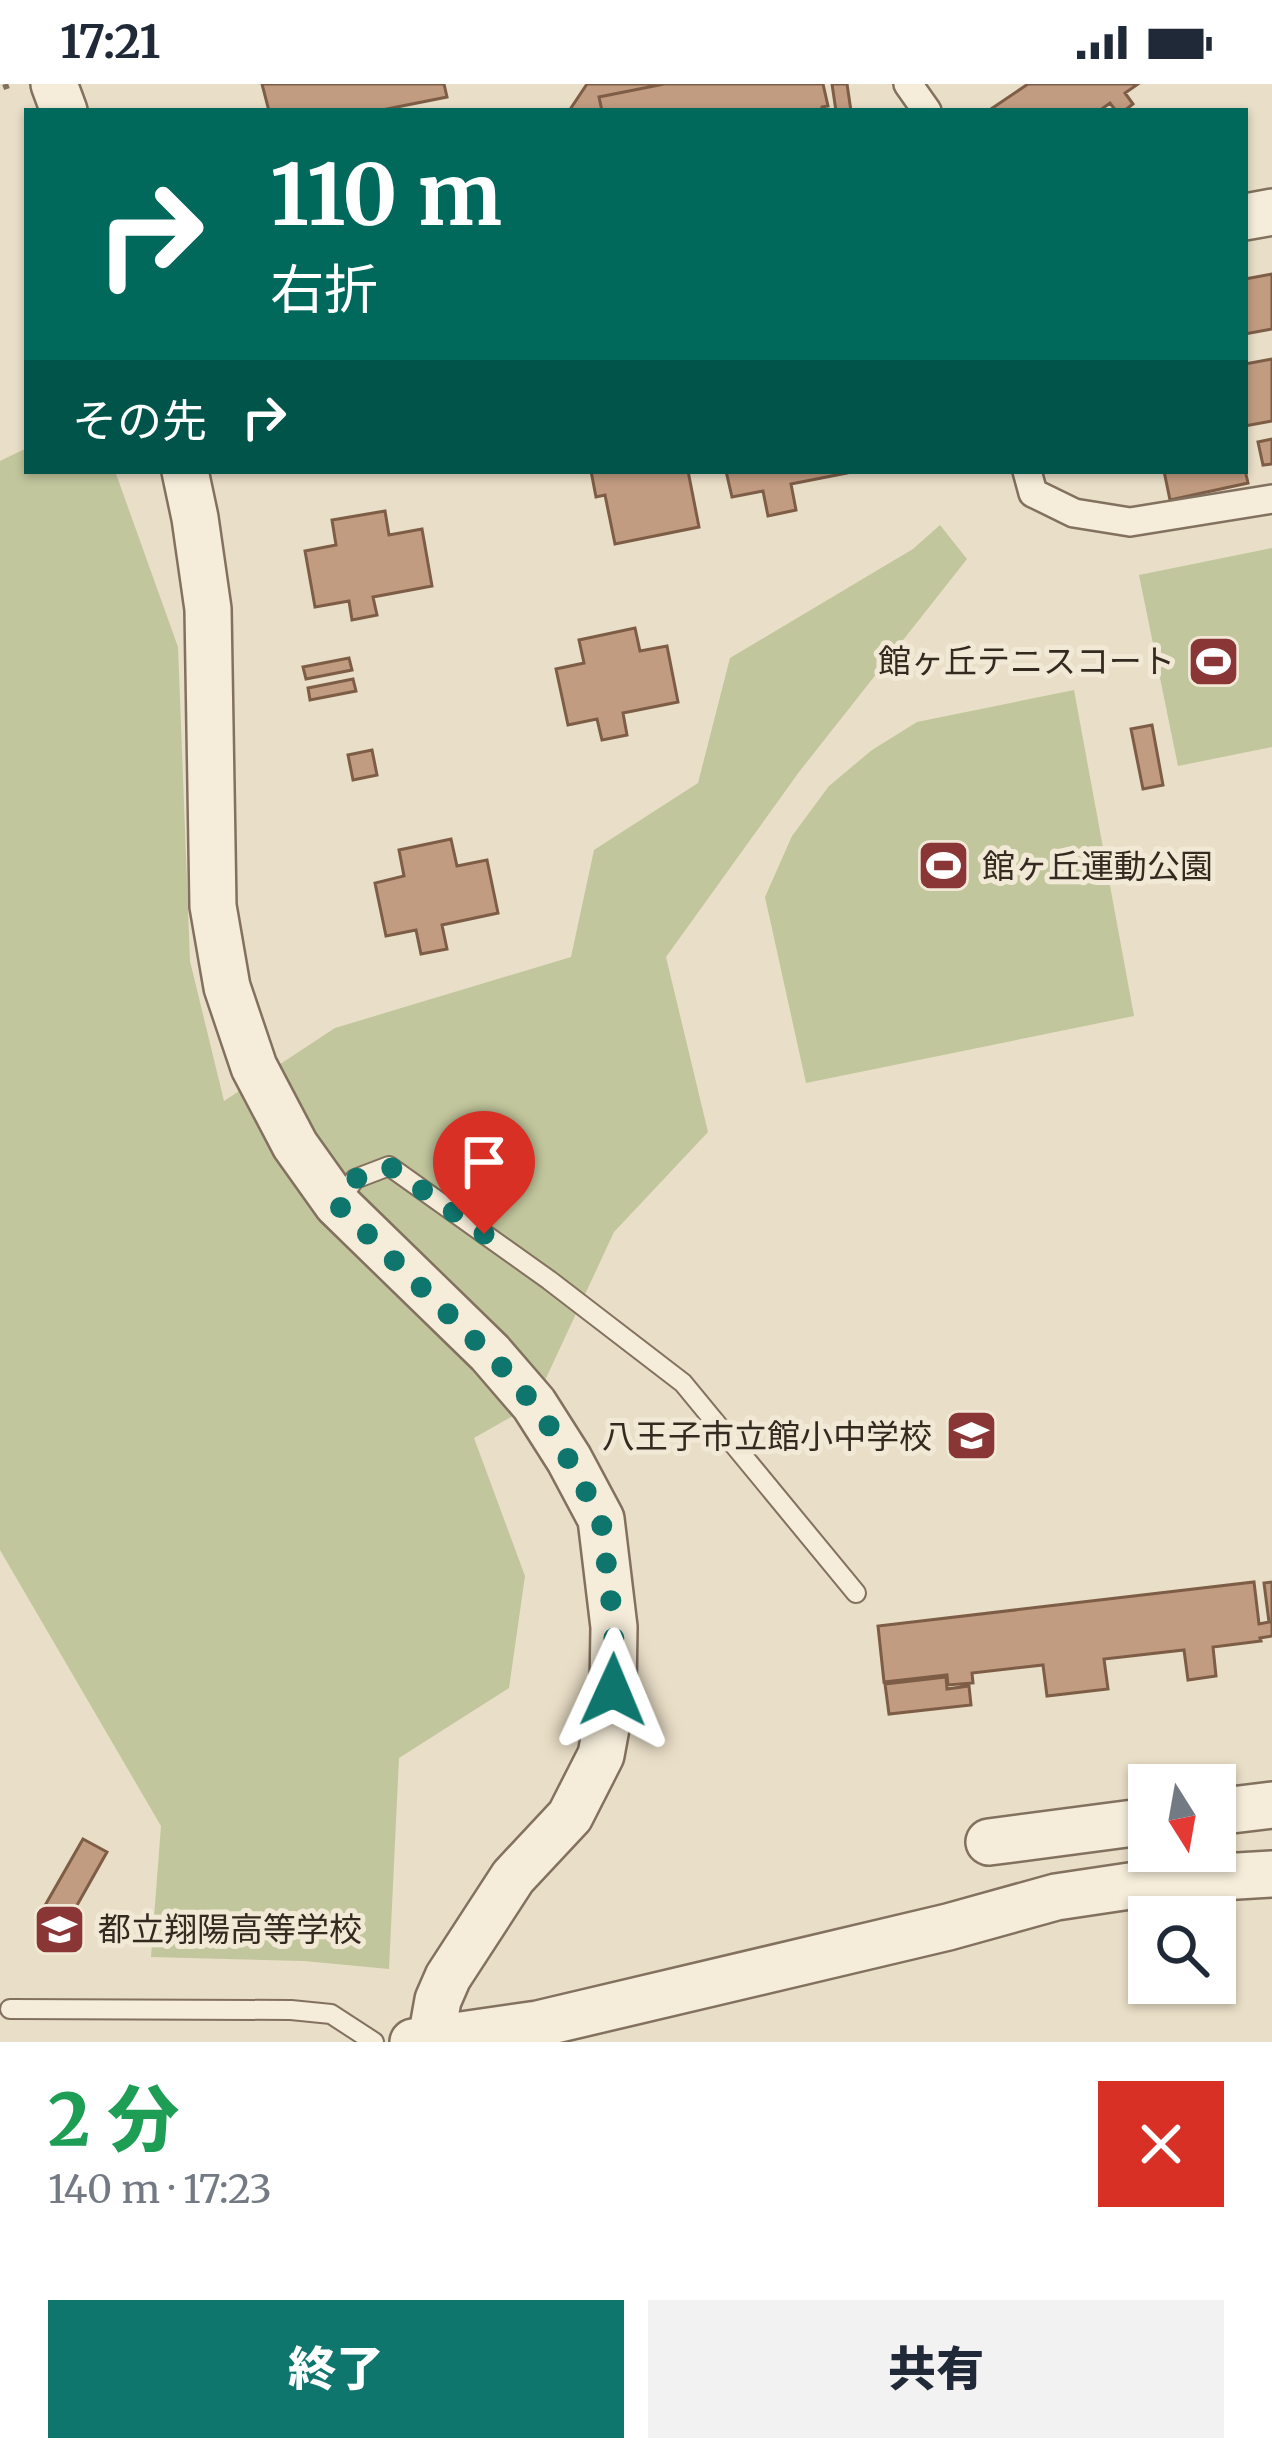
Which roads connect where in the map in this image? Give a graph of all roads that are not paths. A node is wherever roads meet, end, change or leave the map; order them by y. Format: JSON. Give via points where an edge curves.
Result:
{"nodes":[{"id":1,"x":186,"y":474,"type":"edge"},
{"id":2,"x":1028,"y":474,"type":"edge"},
{"id":3,"x":1272,"y":499,"type":"edge"},
{"id":4,"x":337,"y":1204,"type":"junction"},
{"id":5,"x":856,"y":1593,"type":"dead end"},
{"id":6,"x":1272,"y":1805,"type":"edge"},
{"id":7,"x":1236,"y":1809,"type":"edge"},
{"id":8,"x":1128,"y":1824,"type":"edge"},
{"id":9,"x":989,"y":1842,"type":"dead end"},
{"id":10,"x":1272,"y":1874,"type":"edge"},
{"id":11,"x":10,"y":2009,"type":"dead end"},
{"id":12,"x":425,"y":2041,"type":"edge"},
{"id":13,"x":374,"y":2042,"type":"edge"}],
"edges":[{"from":1,"to":4,"type":"street","via":[[208,609],[220,957],[267,1095]]},
{"from":2,"to":3,"type":"street","via":[[1033,493],[1075,513],[1130,522]]},
{"from":4,"to":5,"type":"lane","via":[[355,1179],[389,1166],[548,1280],[683,1383]]},
{"from":4,"to":12,"type":"street","via":[[490,1353],[553,1431],[601,1519],[614,1627],[601,1755],[570,1816],[513,1877],[448,1977]]},
{"from":6,"to":7,"type":"street"},
{"from":8,"to":9,"type":"street"},
{"from":10,"to":12,"type":"street","via":[[1056,1897],[538,2024]]},
{"from":11,"to":13,"type":"lane","via":[[291,2010],[331,2014]]}]}
